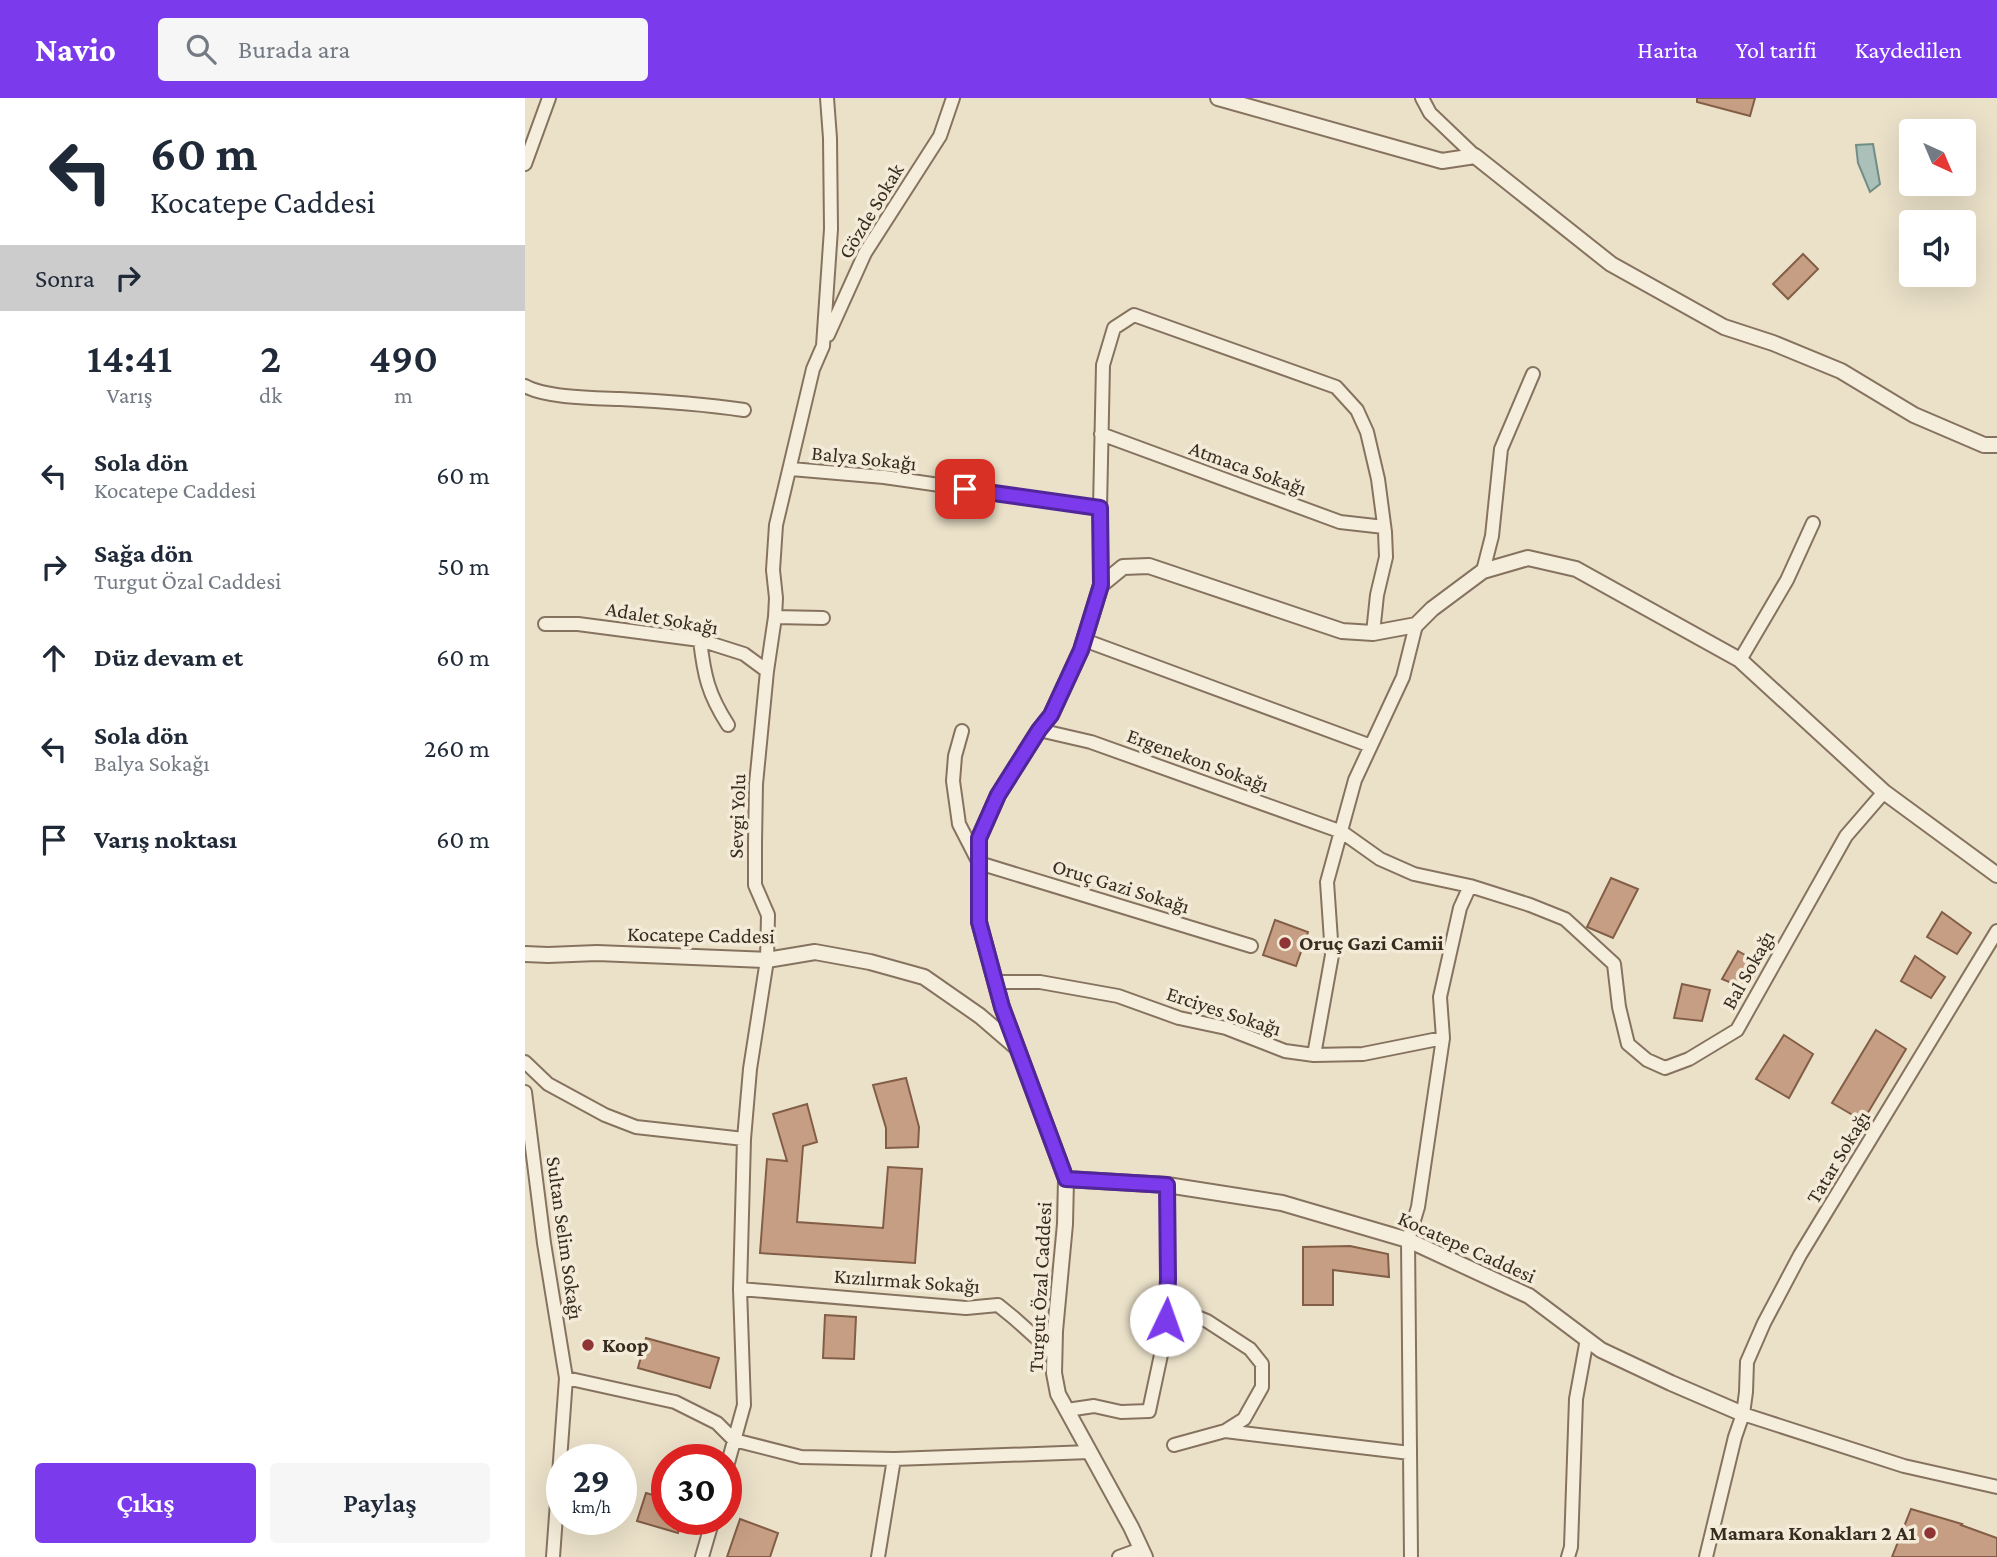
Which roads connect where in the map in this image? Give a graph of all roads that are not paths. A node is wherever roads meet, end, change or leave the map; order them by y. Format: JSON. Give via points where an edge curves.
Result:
{"nodes":[{"id":1,"x":549,"y":98,"type":"edge"},
{"id":2,"x":827,"y":98,"type":"edge"},
{"id":3,"x":953,"y":98,"type":"edge"},
{"id":4,"x":1219,"y":98,"type":"edge"},
{"id":5,"x":1422,"y":98,"type":"edge"},
{"id":6,"x":1475,"y":156,"type":"junction"},
{"id":7,"x":525,"y":164,"type":"edge"},
{"id":8,"x":823,"y":346,"type":"junction"},
{"id":9,"x":1533,"y":374,"type":"dead end"},
{"id":10,"x":525,"y":386,"type":"edge"},
{"id":11,"x":744,"y":410,"type":"dead end"},
{"id":12,"x":1101,"y":434,"type":"junction"},
{"id":13,"x":1997,"y":445,"type":"edge"},
{"id":14,"x":790,"y":470,"type":"junction"},
{"id":15,"x":1100,"y":508,"type":"junction"},
{"id":16,"x":1813,"y":523,"type":"dead end"},
{"id":17,"x":1384,"y":527,"type":"junction"},
{"id":18,"x":1483,"y":571,"type":"junction"},
{"id":19,"x":1101,"y":585,"type":"junction"},
{"id":20,"x":775,"y":617,"type":"junction"},
{"id":21,"x":823,"y":618,"type":"dead end"},
{"id":22,"x":545,"y":624,"type":"dead end"},
{"id":23,"x":1416,"y":625,"type":"junction"},
{"id":24,"x":1373,"y":634,"type":"junction"},
{"id":25,"x":700,"y":639,"type":"junction"},
{"id":26,"x":1084,"y":640,"type":"junction"},
{"id":27,"x":1740,"y":660,"type":"junction"},
{"id":28,"x":767,"y":671,"type":"junction"},
{"id":29,"x":728,"y":725,"type":"dead end"},
{"id":30,"x":1039,"y":730,"type":"junction"},
{"id":31,"x":962,"y":731,"type":"dead end"},
{"id":32,"x":1371,"y":746,"type":"junction"},
{"id":33,"x":1884,"y":792,"type":"junction"},
{"id":34,"x":1342,"y":832,"type":"junction"},
{"id":35,"x":979,"y":863,"type":"junction"},
{"id":36,"x":1997,"y":875,"type":"edge"},
{"id":37,"x":1470,"y":886,"type":"junction"},
{"id":38,"x":1997,"y":931,"type":"edge"},
{"id":39,"x":1251,"y":946,"type":"dead end"},
{"id":40,"x":525,"y":954,"type":"edge"},
{"id":41,"x":767,"y":960,"type":"junction"},
{"id":42,"x":1614,"y":964,"type":"joint"},
{"id":43,"x":995,"y":982,"type":"junction"},
{"id":44,"x":1443,"y":1038,"type":"junction"},
{"id":45,"x":1017,"y":1047,"type":"junction"},
{"id":46,"x":1314,"y":1055,"type":"junction"},
{"id":47,"x":525,"y":1062,"type":"edge"},
{"id":48,"x":525,"y":1092,"type":"edge"},
{"id":49,"x":744,"y":1139,"type":"junction"},
{"id":50,"x":1066,"y":1179,"type":"junction"},
{"id":51,"x":1167,"y":1185,"type":"junction"},
{"id":52,"x":1408,"y":1240,"type":"junction"},
{"id":53,"x":740,"y":1289,"type":"junction"},
{"id":54,"x":1167,"y":1305,"type":"junction"},
{"id":55,"x":1587,"y":1339,"type":"junction"},
{"id":56,"x":1054,"y":1354,"type":"junction"},
{"id":57,"x":566,"y":1378,"type":"junction"},
{"id":58,"x":1067,"y":1410,"type":"junction"},
{"id":59,"x":1743,"y":1414,"type":"junction"},
{"id":60,"x":1225,"y":1431,"type":"junction"},
{"id":61,"x":734,"y":1440,"type":"junction"},
{"id":62,"x":733,"y":1444,"type":"edge"},
{"id":63,"x":1174,"y":1445,"type":"dead end"},
{"id":64,"x":1090,"y":1452,"type":"junction"},
{"id":65,"x":1410,"y":1453,"type":"junction"},
{"id":66,"x":894,"y":1459,"type":"junction"},
{"id":67,"x":1997,"y":1487,"type":"edge"},
{"id":68,"x":708,"y":1535,"type":"edge"},
{"id":69,"x":1143,"y":1553,"type":"edge"},
{"id":70,"x":553,"y":1557,"type":"edge"},
{"id":71,"x":702,"y":1557,"type":"edge"},
{"id":72,"x":878,"y":1557,"type":"edge"},
{"id":73,"x":1119,"y":1557,"type":"edge"},
{"id":74,"x":1411,"y":1557,"type":"edge"},
{"id":75,"x":1568,"y":1557,"type":"edge"},
{"id":76,"x":1706,"y":1557,"type":"edge"}],
"edges":[{"from":1,"to":7,"type":"street"},
{"from":2,"to":8,"type":"street","via":[[831,229]]},
{"from":3,"to":8,"type":"street","name":"Gözde Sokak","via":[[940,136],[865,253]]},
{"from":4,"to":6,"type":"street","via":[[1442,161]]},
{"from":5,"to":6,"type":"street","via":[[1430,113]]},
{"from":6,"to":13,"type":"street","via":[[1611,264],[1724,327],[1841,371],[1914,415],[1984,445]]},
{"from":8,"to":14,"type":"street","name":"Sevgi Yolu","via":[[813,369]]},
{"from":9,"to":18,"type":"street","via":[[1501,449],[1492,536]]},
{"from":10,"to":11,"type":"street","via":[[580,397]]},
{"from":12,"to":15,"type":"street"},
{"from":12,"to":17,"type":"street","name":"Atmaca Sokağı","via":[[1340,522]]},
{"from":12,"to":17,"type":"street","via":[[1107,353],[1114,328],[1134,315],[1336,387],[1357,410],[1367,432]]},
{"from":14,"to":15,"type":"street","name":"Balya Sokağı","via":[[884,477]]},
{"from":14,"to":20,"type":"street","name":"Sevgi Yolu","via":[[776,525]]},
{"from":15,"to":19,"type":"street"},
{"from":16,"to":27,"type":"street","via":[[1787,580]]},
{"from":17,"to":24,"type":"street","via":[[1386,557]]},
{"from":18,"to":23,"type":"street"},
{"from":18,"to":27,"type":"street","via":[[1528,558],[1576,569]]},
{"from":19,"to":24,"type":"street","via":[[1123,567],[1149,566],[1342,631]]},
{"from":19,"to":26,"type":"street","name":"Turgut Özal Caddesi"},
{"from":20,"to":21,"type":"street"},
{"from":20,"to":28,"type":"street","name":"Sevgi Yolu"},
{"from":22,"to":25,"type":"street","name":"Adalet Sokağı"},
{"from":23,"to":24,"type":"street"},
{"from":23,"to":32,"type":"street","via":[[1403,677]]},
{"from":25,"to":28,"type":"street","name":"Adalet Sokağı","via":[[744,654]]},
{"from":25,"to":29,"type":"street","via":[[713,703]]},
{"from":26,"to":30,"type":"street","name":"Turgut Özal Caddesi","via":[[1051,715]]},
{"from":26,"to":32,"type":"street"},
{"from":27,"to":33,"type":"street"},
{"from":28,"to":41,"type":"street","name":"Sevgi Yolu","via":[[755,843],[755,885],[768,915]]},
{"from":30,"to":34,"type":"street","name":"Ergenekon Sokağı","via":[[1091,742]]},
{"from":30,"to":35,"type":"street","name":"Turgut Özal Caddesi","via":[[998,795],[979,838]]},
{"from":31,"to":35,"type":"street","via":[[953,781],[959,824]]},
{"from":32,"to":34,"type":"street","via":[[1355,780]]},
{"from":33,"to":36,"type":"street"},
{"from":33,"to":42,"type":"street","name":"Bal Sokağı","via":[[1846,836],[1737,1031],[1665,1068],[1647,1059],[1628,1044]]},
{"from":34,"to":37,"type":"street","name":"Ergenekon Sokağı","via":[[1380,859],[1414,874]]},
{"from":34,"to":46,"type":"street","via":[[1327,882],[1332,955]]},
{"from":35,"to":39,"type":"street","name":"Oruç Gazi Sokağı"},
{"from":35,"to":43,"type":"street","name":"Turgut Özal Caddesi","via":[[979,922]]},
{"from":37,"to":42,"type":"street","name":"Ergenekon Sokağı","via":[[1565,919]]},
{"from":37,"to":44,"type":"street","via":[[1460,908],[1440,997]]},
{"from":38,"to":59,"type":"street","name":"Tatar Sokağı","via":[[1800,1255],[1764,1323],[1747,1362]]},
{"from":40,"to":41,"type":"street","name":"Kocatepe Caddesi"},
{"from":41,"to":45,"type":"street","name":"Kocatepe Caddesi","via":[[815,952],[924,977]]},
{"from":41,"to":49,"type":"street","name":"Sevgi Yolu"},
{"from":43,"to":45,"type":"street","name":"Turgut Özal Caddesi"},
{"from":43,"to":46,"type":"street","name":"Erciyes Sokağı","via":[[1039,982],[1118,996],[1285,1051]]},
{"from":44,"to":46,"type":"street","name":"Erciyes Sokağı","via":[[1363,1054]]},
{"from":44,"to":52,"type":"street","via":[[1418,1206]]},
{"from":45,"to":50,"type":"street","name":"Turgut Özal Caddesi"},
{"from":47,"to":49,"type":"street","via":[[548,1084],[636,1127]]},
{"from":48,"to":57,"type":"street","name":"Sultan Selim Sokağı"},
{"from":49,"to":53,"type":"street","name":"Sevgi Yolu"},
{"from":50,"to":51,"type":"street","name":"Kocatepe Caddesi"},
{"from":50,"to":56,"type":"street","name":"Turgut Özal Caddesi"},
{"from":51,"to":52,"type":"street","name":"Kocatepe Caddesi","via":[[1282,1203]]},
{"from":51,"to":54,"type":"street"},
{"from":52,"to":55,"type":"street","name":"Kocatepe Caddesi","via":[[1529,1296]]},
{"from":52,"to":65,"type":"street"},
{"from":53,"to":56,"type":"street","name":"Kızılırmak Sokağı","via":[[967,1308],[998,1305]]},
{"from":53,"to":61,"type":"street","name":"Sevgi Yolu","via":[[744,1405]]},
{"from":54,"to":58,"type":"street","via":[[1149,1411],[1121,1412],[1094,1406]]},
{"from":54,"to":60,"type":"street","via":[[1207,1321],[1250,1349],[1262,1364],[1262,1387],[1244,1419]]},
{"from":55,"to":59,"type":"street","name":"Kocatepe Caddesi","via":[[1601,1350]]},
{"from":55,"to":75,"type":"street","via":[[1576,1399]]},
{"from":56,"to":58,"type":"street","name":"Turgut Özal Caddesi","via":[[1058,1394]]},
{"from":57,"to":61,"type":"street","via":[[675,1402],[717,1423]]},
{"from":57,"to":70,"type":"street","name":"Sultan Selim Sokağı"},
{"from":58,"to":64,"type":"street","name":"Turgut Özal Caddesi"},
{"from":59,"to":67,"type":"street","via":[[1904,1466]]},
{"from":59,"to":76,"type":"street","name":"Tatar Sokağı"},
{"from":60,"to":63,"type":"street"},
{"from":60,"to":65,"type":"street"},
{"from":61,"to":62,"type":"street","name":"Sevgi Yolu"},
{"from":61,"to":66,"type":"street","via":[[801,1457]]},
{"from":64,"to":66,"type":"street"},
{"from":64,"to":69,"type":"street","name":"Turgut Özal Caddesi"},
{"from":65,"to":74,"type":"street"},
{"from":66,"to":72,"type":"street"},
{"from":68,"to":71,"type":"street"},
{"from":69,"to":73,"type":"street"}]}
